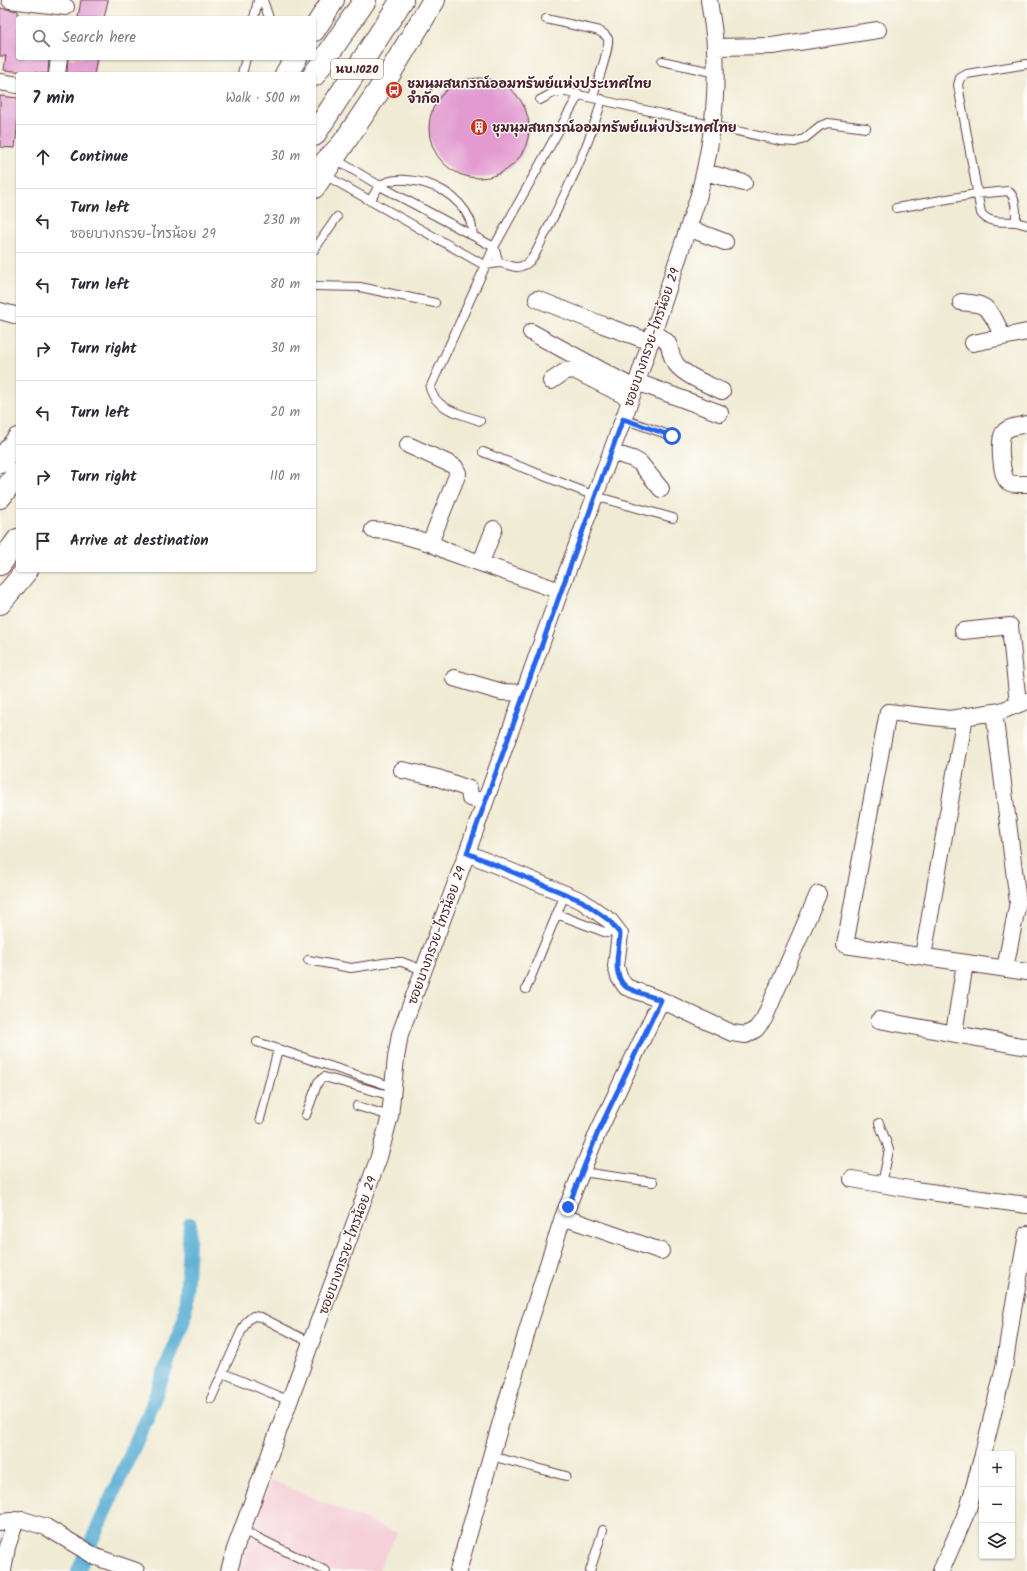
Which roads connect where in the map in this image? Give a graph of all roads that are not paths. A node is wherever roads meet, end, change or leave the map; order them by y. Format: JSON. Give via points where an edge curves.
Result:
{"nodes":[{"id":1,"x":10,"y":0,"type":"edge"},
{"id":2,"x":258,"y":0,"type":"edge"},
{"id":3,"x":263,"y":0,"type":"edge"},
{"id":4,"x":333,"y":0,"type":"edge"},
{"id":5,"x":365,"y":0,"type":"edge"},
{"id":6,"x":434,"y":0,"type":"edge"},
{"id":7,"x":709,"y":0,"type":"edge"},
{"id":8,"x":401,"y":2,"type":"edge"},
{"id":9,"x":66,"y":8,"type":"edge"},
{"id":10,"x":254,"y":16,"type":"edge"},
{"id":11,"x":268,"y":16,"type":"edge"},
{"id":12,"x":546,"y":19,"type":"dead end"},
{"id":13,"x":316,"y":27,"type":"edge"},
{"id":14,"x":878,"y":30,"type":"dead end"},
{"id":15,"x":715,"y":47,"type":"junction"},
{"id":16,"x":59,"y":60,"type":"edge"},
{"id":17,"x":246,"y":60,"type":"edge"},
{"id":18,"x":295,"y":60,"type":"edge"},
{"id":19,"x":662,"y":60,"type":"dead end"},
{"id":20,"x":1027,"y":64,"type":"edge"},
{"id":21,"x":57,"y":72,"type":"edge"},
{"id":22,"x":242,"y":72,"type":"edge"},
{"id":23,"x":287,"y":72,"type":"edge"},
{"id":24,"x":316,"y":72,"type":"edge"},
{"id":25,"x":716,"y":73,"type":"junction"},
{"id":26,"x":0,"y":82,"type":"edge"},
{"id":27,"x":16,"y":84,"type":"edge"},
{"id":28,"x":579,"y":94,"type":"junction"},
{"id":29,"x":593,"y":97,"type":"junction"},
{"id":30,"x":602,"y":99,"type":"junction"},
{"id":31,"x":540,"y":100,"type":"dead end"},
{"id":32,"x":713,"y":125,"type":"junction"},
{"id":33,"x":866,"y":128,"type":"dead end"},
{"id":34,"x":316,"y":132,"type":"edge"},
{"id":35,"x":325,"y":168,"type":"edge"},
{"id":36,"x":705,"y":172,"type":"junction"},
{"id":37,"x":744,"y":183,"type":"dead end"},
{"id":38,"x":380,"y":186,"type":"junction"},
{"id":39,"x":976,"y":194,"type":"junction"},
{"id":40,"x":370,"y":201,"type":"junction"},
{"id":41,"x":896,"y":208,"type":"dead end"},
{"id":42,"x":337,"y":217,"type":"dead end"},
{"id":43,"x":1016,"y":222,"type":"junction"},
{"id":44,"x":1027,"y":224,"type":"edge"},
{"id":45,"x":688,"y":228,"type":"junction"},
{"id":46,"x":473,"y":235,"type":"junction"},
{"id":47,"x":725,"y":242,"type":"dead end"},
{"id":48,"x":316,"y":247,"type":"edge"},
{"id":49,"x":494,"y":247,"type":"junction"},
{"id":50,"x":500,"y":263,"type":"junction"},
{"id":51,"x":484,"y":266,"type":"junction"},
{"id":52,"x":316,"y":286,"type":"edge"},
{"id":53,"x":537,"y":298,"type":"dead end"},
{"id":54,"x":960,"y":302,"type":"dead end"},
{"id":55,"x":435,"y":303,"type":"dead end"},
{"id":56,"x":0,"y":311,"type":"edge"},
{"id":57,"x":16,"y":315,"type":"edge"},
{"id":58,"x":531,"y":332,"type":"dead end"},
{"id":59,"x":1027,"y":332,"type":"edge"},
{"id":60,"x":652,"y":337,"type":"junction"},
{"id":61,"x":1002,"y":337,"type":"junction"},
{"id":62,"x":973,"y":343,"type":"dead end"},
{"id":63,"x":551,"y":381,"type":"dead end"},
{"id":64,"x":634,"y":390,"type":"junction"},
{"id":65,"x":722,"y":391,"type":"dead end"},
{"id":66,"x":720,"y":413,"type":"dead end"},
{"id":67,"x":623,"y":419,"type":"junction"},
{"id":68,"x":480,"y":421,"type":"dead end"},
{"id":69,"x":1027,"y":424,"type":"edge"},
{"id":70,"x":672,"y":436,"type":"dead end"},
{"id":71,"x":16,"y":442,"type":"edge"},
{"id":72,"x":408,"y":445,"type":"dead end"},
{"id":73,"x":483,"y":452,"type":"dead end"},
{"id":74,"x":611,"y":452,"type":"junction"},
{"id":75,"x":0,"y":462,"type":"edge"},
{"id":76,"x":16,"y":476,"type":"edge"},
{"id":77,"x":1027,"y":484,"type":"edge"},
{"id":78,"x":661,"y":489,"type":"dead end"},
{"id":79,"x":596,"y":496,"type":"junction"},
{"id":80,"x":0,"y":497,"type":"edge"},
{"id":81,"x":673,"y":518,"type":"dead end"},
{"id":82,"x":494,"y":529,"type":"dead end"},
{"id":83,"x":373,"y":530,"type":"dead end"},
{"id":84,"x":16,"y":543,"type":"edge"},
{"id":85,"x":430,"y":544,"type":"junction"},
{"id":86,"x":481,"y":562,"type":"junction"},
{"id":87,"x":0,"y":564,"type":"edge"},
{"id":88,"x":25,"y":572,"type":"edge"},
{"id":89,"x":560,"y":591,"type":"junction"},
{"id":90,"x":0,"y":603,"type":"edge"},
{"id":91,"x":963,"y":631,"type":"dead end"},
{"id":92,"x":454,"y":678,"type":"dead end"},
{"id":93,"x":524,"y":694,"type":"junction"},
{"id":94,"x":1023,"y":702,"type":"edge"},
{"id":95,"x":994,"y":712,"type":"junction"},
{"id":96,"x":965,"y":716,"type":"junction"},
{"id":97,"x":402,"y":770,"type":"dead end"},
{"id":98,"x":485,"y":802,"type":"junction"},
{"id":99,"x":467,"y":853,"type":"junction"},
{"id":100,"x":565,"y":894,"type":"junction"},
{"id":101,"x":818,"y":894,"type":"dead end"},
{"id":102,"x":557,"y":914,"type":"junction"},
{"id":103,"x":607,"y":934,"type":"dead end"},
{"id":104,"x":923,"y":956,"type":"junction"},
{"id":105,"x":308,"y":960,"type":"dead end"},
{"id":106,"x":965,"y":963,"type":"junction"},
{"id":107,"x":1005,"y":969,"type":"junction"},
{"id":108,"x":423,"y":970,"type":"junction"},
{"id":109,"x":1027,"y":972,"type":"edge"},
{"id":110,"x":526,"y":989,"type":"dead end"},
{"id":111,"x":661,"y":1000,"type":"junction"},
{"id":112,"x":879,"y":1020,"type":"dead end"},
{"id":113,"x":954,"y":1033,"type":"junction"},
{"id":114,"x":257,"y":1042,"type":"dead end"},
{"id":115,"x":1027,"y":1047,"type":"edge"},
{"id":116,"x":278,"y":1049,"type":"junction"},
{"id":117,"x":392,"y":1092,"type":"junction"},
{"id":118,"x":357,"y":1106,"type":"dead end"},
{"id":119,"x":306,"y":1115,"type":"dead end"},
{"id":120,"x":390,"y":1116,"type":"junction"},
{"id":121,"x":260,"y":1119,"type":"dead end"},
{"id":122,"x":879,"y":1123,"type":"dead end"},
{"id":123,"x":582,"y":1172,"type":"junction"},
{"id":124,"x":852,"y":1179,"type":"dead end"},
{"id":125,"x":653,"y":1182,"type":"dead end"},
{"id":126,"x":882,"y":1184,"type":"junction"},
{"id":127,"x":1027,"y":1206,"type":"edge"},
{"id":128,"x":564,"y":1218,"type":"junction"},
{"id":129,"x":1027,"y":1234,"type":"edge"},
{"id":130,"x":661,"y":1251,"type":"dead end"},
{"id":131,"x":311,"y":1343,"type":"junction"},
{"id":132,"x":223,"y":1373,"type":"junction"},
{"id":133,"x":212,"y":1399,"type":"dead end"},
{"id":134,"x":290,"y":1401,"type":"junction"},
{"id":135,"x":984,"y":1451,"type":"edge"},
{"id":136,"x":491,"y":1456,"type":"junction"},
{"id":137,"x":979,"y":1469,"type":"edge"},
{"id":138,"x":566,"y":1476,"type":"dead end"},
{"id":139,"x":16,"y":1520,"type":"junction"},
{"id":140,"x":0,"y":1522,"type":"edge"},
{"id":141,"x":242,"y":1530,"type":"junction"},
{"id":142,"x":603,"y":1530,"type":"dead end"},
{"id":143,"x":3,"y":1571,"type":"edge"},
{"id":144,"x":136,"y":1571,"type":"edge"},
{"id":145,"x":229,"y":1571,"type":"edge"},
{"id":146,"x":326,"y":1571,"type":"edge"},
{"id":147,"x":458,"y":1571,"type":"edge"},
{"id":148,"x":590,"y":1571,"type":"edge"},
{"id":149,"x":941,"y":1571,"type":"edge"}],
"edges":[{"from":1,"to":9,"type":"street"},
{"from":2,"to":10,"type":"lane"},
{"from":3,"to":11,"type":"lane"},
{"from":4,"to":13,"type":"main road"},
{"from":5,"to":24,"type":"main road","number":"นบ.1020"},
{"from":6,"to":35,"type":"main road","number":"นบ.1020","via":[[384,83]]},
{"from":7,"to":15,"type":"street","name":"ซอยบางกรวย-ไทรน้อย 29"},
{"from":8,"to":34,"type":"main road","number":"นบ.1020"},
{"from":12,"to":29,"type":"lane","via":[[596,30],[607,37],[606,52]]},
{"from":14,"to":15,"type":"street","via":[[772,46]]},
{"from":15,"to":25,"type":"street","name":"ซอยบางกรวย-ไทรน้อย 29"},
{"from":16,"to":21,"type":"street"},
{"from":17,"to":22,"type":"lane"},
{"from":18,"to":23,"type":"main road"},
{"from":19,"to":25,"type":"lane"},
{"from":20,"to":39,"type":"lane","via":[[967,74],[960,78],[958,85]]},
{"from":25,"to":32,"type":"street","name":"ซอยบางกรวย-ไทรน้อย 29"},
{"from":26,"to":27,"type":"street"},
{"from":28,"to":29,"type":"lane"},
{"from":28,"to":31,"type":"lane","via":[[555,92]]},
{"from":28,"to":49,"type":"lane"},
{"from":29,"to":30,"type":"lane"},
{"from":30,"to":32,"type":"lane"},
{"from":30,"to":50,"type":"lane","via":[[595,124],[568,189],[528,263],[513,268]]},
{"from":32,"to":33,"type":"lane","via":[[795,142],[828,123]]},
{"from":32,"to":36,"type":"street","name":"ซอยบางกรวย-ไทรน้อย 29"},
{"from":35,"to":38,"type":"lane"},
{"from":35,"to":40,"type":"lane"},
{"from":36,"to":37,"type":"street"},
{"from":36,"to":45,"type":"street","name":"ซอยบางกรวย-ไทรน้อย 29"},
{"from":38,"to":40,"type":"lane"},
{"from":38,"to":46,"type":"lane"},
{"from":38,"to":46,"type":"lane","via":[[401,179],[414,180],[443,190],[457,201],[465,212]]},
{"from":39,"to":41,"type":"lane"},
{"from":39,"to":43,"type":"lane","via":[[984,218],[991,221]]},
{"from":39,"to":43,"type":"lane","via":[[1011,194]]},
{"from":40,"to":51,"type":"lane"},
{"from":42,"to":48,"type":"lane"},
{"from":43,"to":44,"type":"lane"},
{"from":45,"to":47,"type":"street"},
{"from":45,"to":60,"type":"street","name":"ซอยบางกรวย-ไทรน้อย 29"},
{"from":46,"to":49,"type":"lane"},
{"from":49,"to":50,"type":"lane"},
{"from":49,"to":51,"type":"lane"},
{"from":50,"to":51,"type":"lane"},
{"from":51,"to":68,"type":"lane","via":[[430,388],[436,401],[442,406]]},
{"from":52,"to":55,"type":"lane","via":[[360,286]]},
{"from":53,"to":60,"type":"street","via":[[603,325]]},
{"from":54,"to":61,"type":"street","via":[[981,305],[997,324]]},
{"from":56,"to":57,"type":"street"},
{"from":58,"to":64,"type":"street"},
{"from":59,"to":61,"type":"street"},
{"from":60,"to":64,"type":"street","name":"ซอยบางกรวย-ไทรน้อย 29"},
{"from":60,"to":65,"type":"street","via":[[664,339],[669,344],[676,364],[684,371]]},
{"from":61,"to":62,"type":"street"},
{"from":63,"to":64,"type":"street","via":[[566,370],[574,370]]},
{"from":64,"to":66,"type":"street"},
{"from":64,"to":67,"type":"street","name":"ซอยบางกรวย-ไทรน้อย 29"},
{"from":67,"to":70,"type":"lane"},
{"from":67,"to":74,"type":"street","name":"ซอยบางกรวย-ไทรน้อย 29"},
{"from":69,"to":77,"type":"street","via":[[1008,428],[1002,433],[1001,440],[1005,479],[1014,484]]},
{"from":71,"to":75,"type":"main road"},
{"from":72,"to":85,"type":"street","via":[[450,464],[458,473]]},
{"from":73,"to":79,"type":"lane"},
{"from":74,"to":78,"type":"street","via":[[640,463]]},
{"from":74,"to":79,"type":"street","name":"ซอยบางกรวย-ไทรน้อย 29"},
{"from":76,"to":80,"type":"main road"},
{"from":79,"to":81,"type":"lane"},
{"from":79,"to":89,"type":"street","name":"ซอยบางกรวย-ไทรน้อย 29"},
{"from":82,"to":86,"type":"street"},
{"from":83,"to":85,"type":"street","via":[[388,531]]},
{"from":84,"to":87,"type":"main road"},
{"from":85,"to":86,"type":"street"},
{"from":86,"to":89,"type":"street"},
{"from":88,"to":90,"type":"main road"},
{"from":89,"to":93,"type":"street","name":"ซอยบางกรวย-ไทรน้อย 29"},
{"from":91,"to":94,"type":"street","via":[[1010,626]]},
{"from":92,"to":93,"type":"street","via":[[502,692]]},
{"from":93,"to":98,"type":"street","name":"ซอยบางกรวย-ไทรน้อย 29"},
{"from":94,"to":95,"type":"street"},
{"from":95,"to":96,"type":"street"},
{"from":95,"to":107,"type":"street","via":[[1018,902]]},
{"from":96,"to":104,"type":"street"},
{"from":96,"to":104,"type":"street","via":[[950,719],[888,712],[845,945]]},
{"from":97,"to":98,"type":"street","via":[[470,788],[470,798]]},
{"from":98,"to":99,"type":"street","name":"ซอยบางกรวย-ไทรน้อย 29"},
{"from":99,"to":100,"type":"street"},
{"from":99,"to":108,"type":"street","name":"ซอยบางกรวย-ไทรน้อย 29"},
{"from":100,"to":102,"type":"lane"},
{"from":100,"to":111,"type":"street","via":[[582,901],[610,921],[620,934],[616,966],[619,977],[626,987]]},
{"from":101,"to":111,"type":"street","via":[[764,1018],[756,1029],[746,1035],[732,1033]]},
{"from":102,"to":103,"type":"lane"},
{"from":102,"to":110,"type":"lane"},
{"from":104,"to":106,"type":"street"},
{"from":105,"to":108,"type":"lane","via":[[351,968],[402,962]]},
{"from":106,"to":107,"type":"street"},
{"from":106,"to":113,"type":"street"},
{"from":107,"to":109,"type":"street"},
{"from":108,"to":117,"type":"street","name":"ซอยบางกรวย-ไทรน้อย 29","via":[[400,1034]]},
{"from":111,"to":123,"type":"street","via":[[598,1132]]},
{"from":112,"to":113,"type":"street"},
{"from":113,"to":115,"type":"street"},
{"from":114,"to":116,"type":"lane"},
{"from":116,"to":117,"type":"lane"},
{"from":116,"to":121,"type":"lane"},
{"from":117,"to":119,"type":"lane","via":[[324,1077],[318,1082]]},
{"from":117,"to":120,"type":"street","name":"ซอยบางกรวย-ไทรน้อย 29"},
{"from":118,"to":120,"type":"lane"},
{"from":120,"to":131,"type":"street","name":"ซอยบางกรวย-ไทรน้อย 29","via":[[379,1157]]},
{"from":122,"to":126,"type":"lane","via":[[888,1150]]},
{"from":123,"to":125,"type":"lane"},
{"from":123,"to":128,"type":"street"},
{"from":124,"to":126,"type":"street"},
{"from":126,"to":127,"type":"street"},
{"from":128,"to":130,"type":"street"},
{"from":128,"to":136,"type":"street","via":[[530,1321]]},
{"from":129,"to":135,"type":"street","via":[[1004,1368]]},
{"from":131,"to":132,"type":"lane","via":[[261,1317],[253,1316],[247,1320],[240,1332]]},
{"from":131,"to":134,"type":"street","name":"ซอยบางกรวย-ไทรน้อย 29"},
{"from":132,"to":133,"type":"lane"},
{"from":132,"to":134,"type":"lane"},
{"from":134,"to":141,"type":"street","name":"ซอยบางกรวย-ไทรน้อย 29"},
{"from":136,"to":138,"type":"lane"},
{"from":136,"to":147,"type":"street"},
{"from":137,"to":149,"type":"street","via":[[968,1508]]},
{"from":139,"to":140,"type":"street"},
{"from":139,"to":143,"type":"street","via":[[7,1547]]},
{"from":139,"to":144,"type":"street","via":[[46,1527],[96,1557]]},
{"from":141,"to":145,"type":"street","name":"ซอยบางกรวย-ไทรน้อย 29"},
{"from":141,"to":146,"type":"lane"},
{"from":142,"to":148,"type":"lane"}]}
